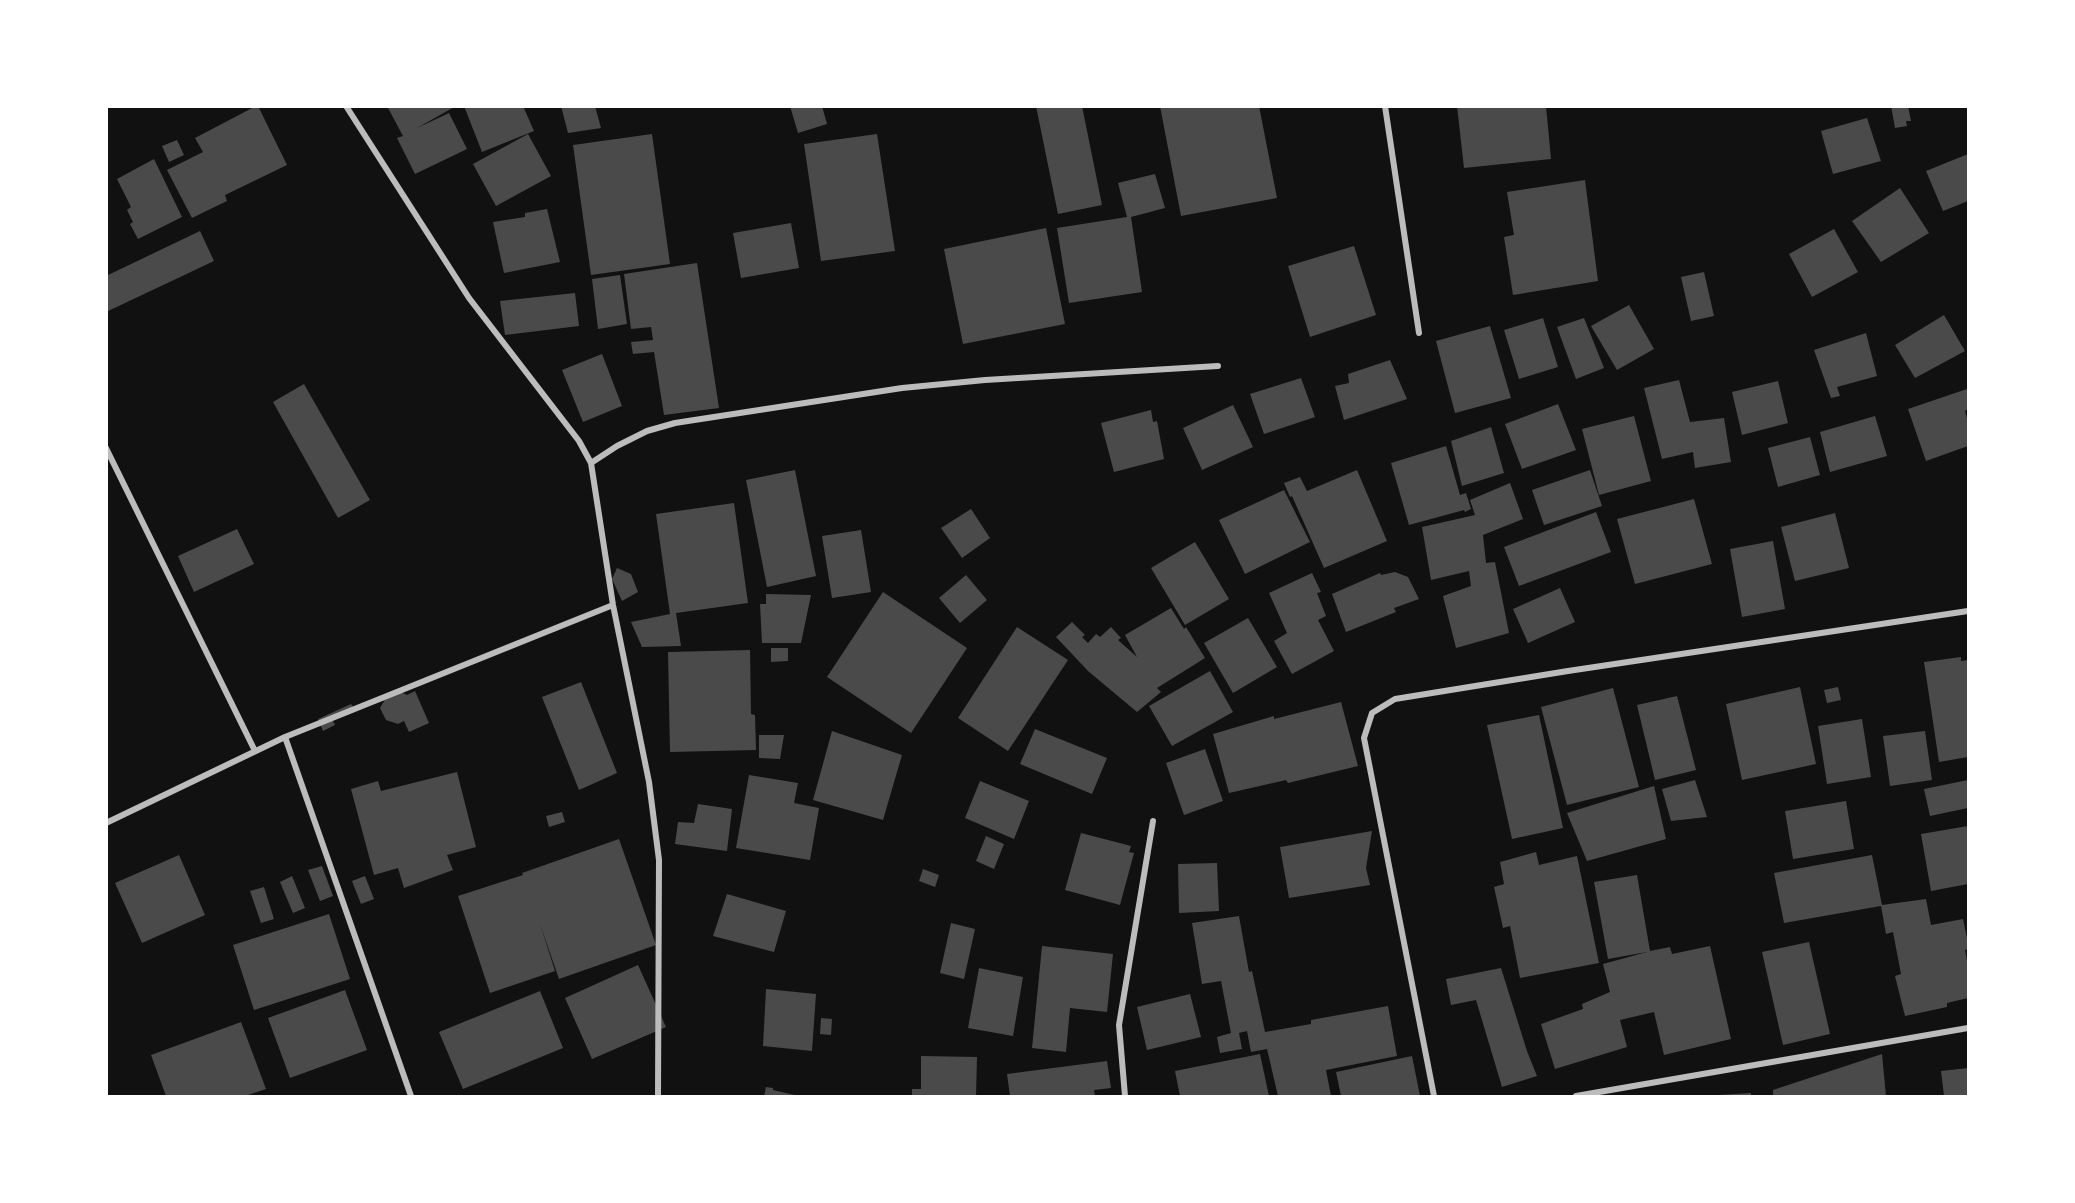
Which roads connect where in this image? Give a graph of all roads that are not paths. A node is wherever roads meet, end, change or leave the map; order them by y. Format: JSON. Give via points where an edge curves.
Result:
{"nodes":[{"id":1,"x":346,"y":106,"type":"edge"},
{"id":2,"x":1385,"y":106,"type":"edge"},
{"id":3,"x":1419,"y":333,"type":"dead end"},
{"id":4,"x":1218,"y":366,"type":"dead end"},
{"id":5,"x":106,"y":448,"type":"edge"},
{"id":6,"x":591,"y":463,"type":"junction"},
{"id":7,"x":613,"y":605,"type":"junction"},
{"id":8,"x":1968,"y":611,"type":"edge"},
{"id":9,"x":285,"y":737,"type":"junction"},
{"id":10,"x":255,"y":751,"type":"junction"},
{"id":11,"x":1153,"y":821,"type":"dead end"},
{"id":12,"x":106,"y":823,"type":"edge"},
{"id":13,"x":1968,"y":1028,"type":"edge"},
{"id":14,"x":411,"y":1096,"type":"edge"},
{"id":15,"x":658,"y":1096,"type":"edge"},
{"id":16,"x":1125,"y":1096,"type":"edge"},
{"id":17,"x":1434,"y":1096,"type":"edge"},
{"id":18,"x":1576,"y":1096,"type":"edge"}],
"edges":[{"from":1,"to":6,"type":"street","via":[[469,298],[579,441]]},
{"from":2,"to":3,"type":"street"},
{"from":4,"to":6,"type":"street","via":[[926,386],[675,423],[647,431]]},
{"from":5,"to":10,"type":"street"},
{"from":6,"to":7,"type":"street"},
{"from":7,"to":9,"type":"street"},
{"from":7,"to":15,"type":"street","via":[[649,782],[659,860]]},
{"from":8,"to":17,"type":"street","via":[[1395,699],[1372,713],[1364,738]]},
{"from":9,"to":10,"type":"street"},
{"from":9,"to":14,"type":"street"},
{"from":10,"to":12,"type":"street"},
{"from":11,"to":16,"type":"street","via":[[1119,1026]]},
{"from":13,"to":18,"type":"street"}]}
